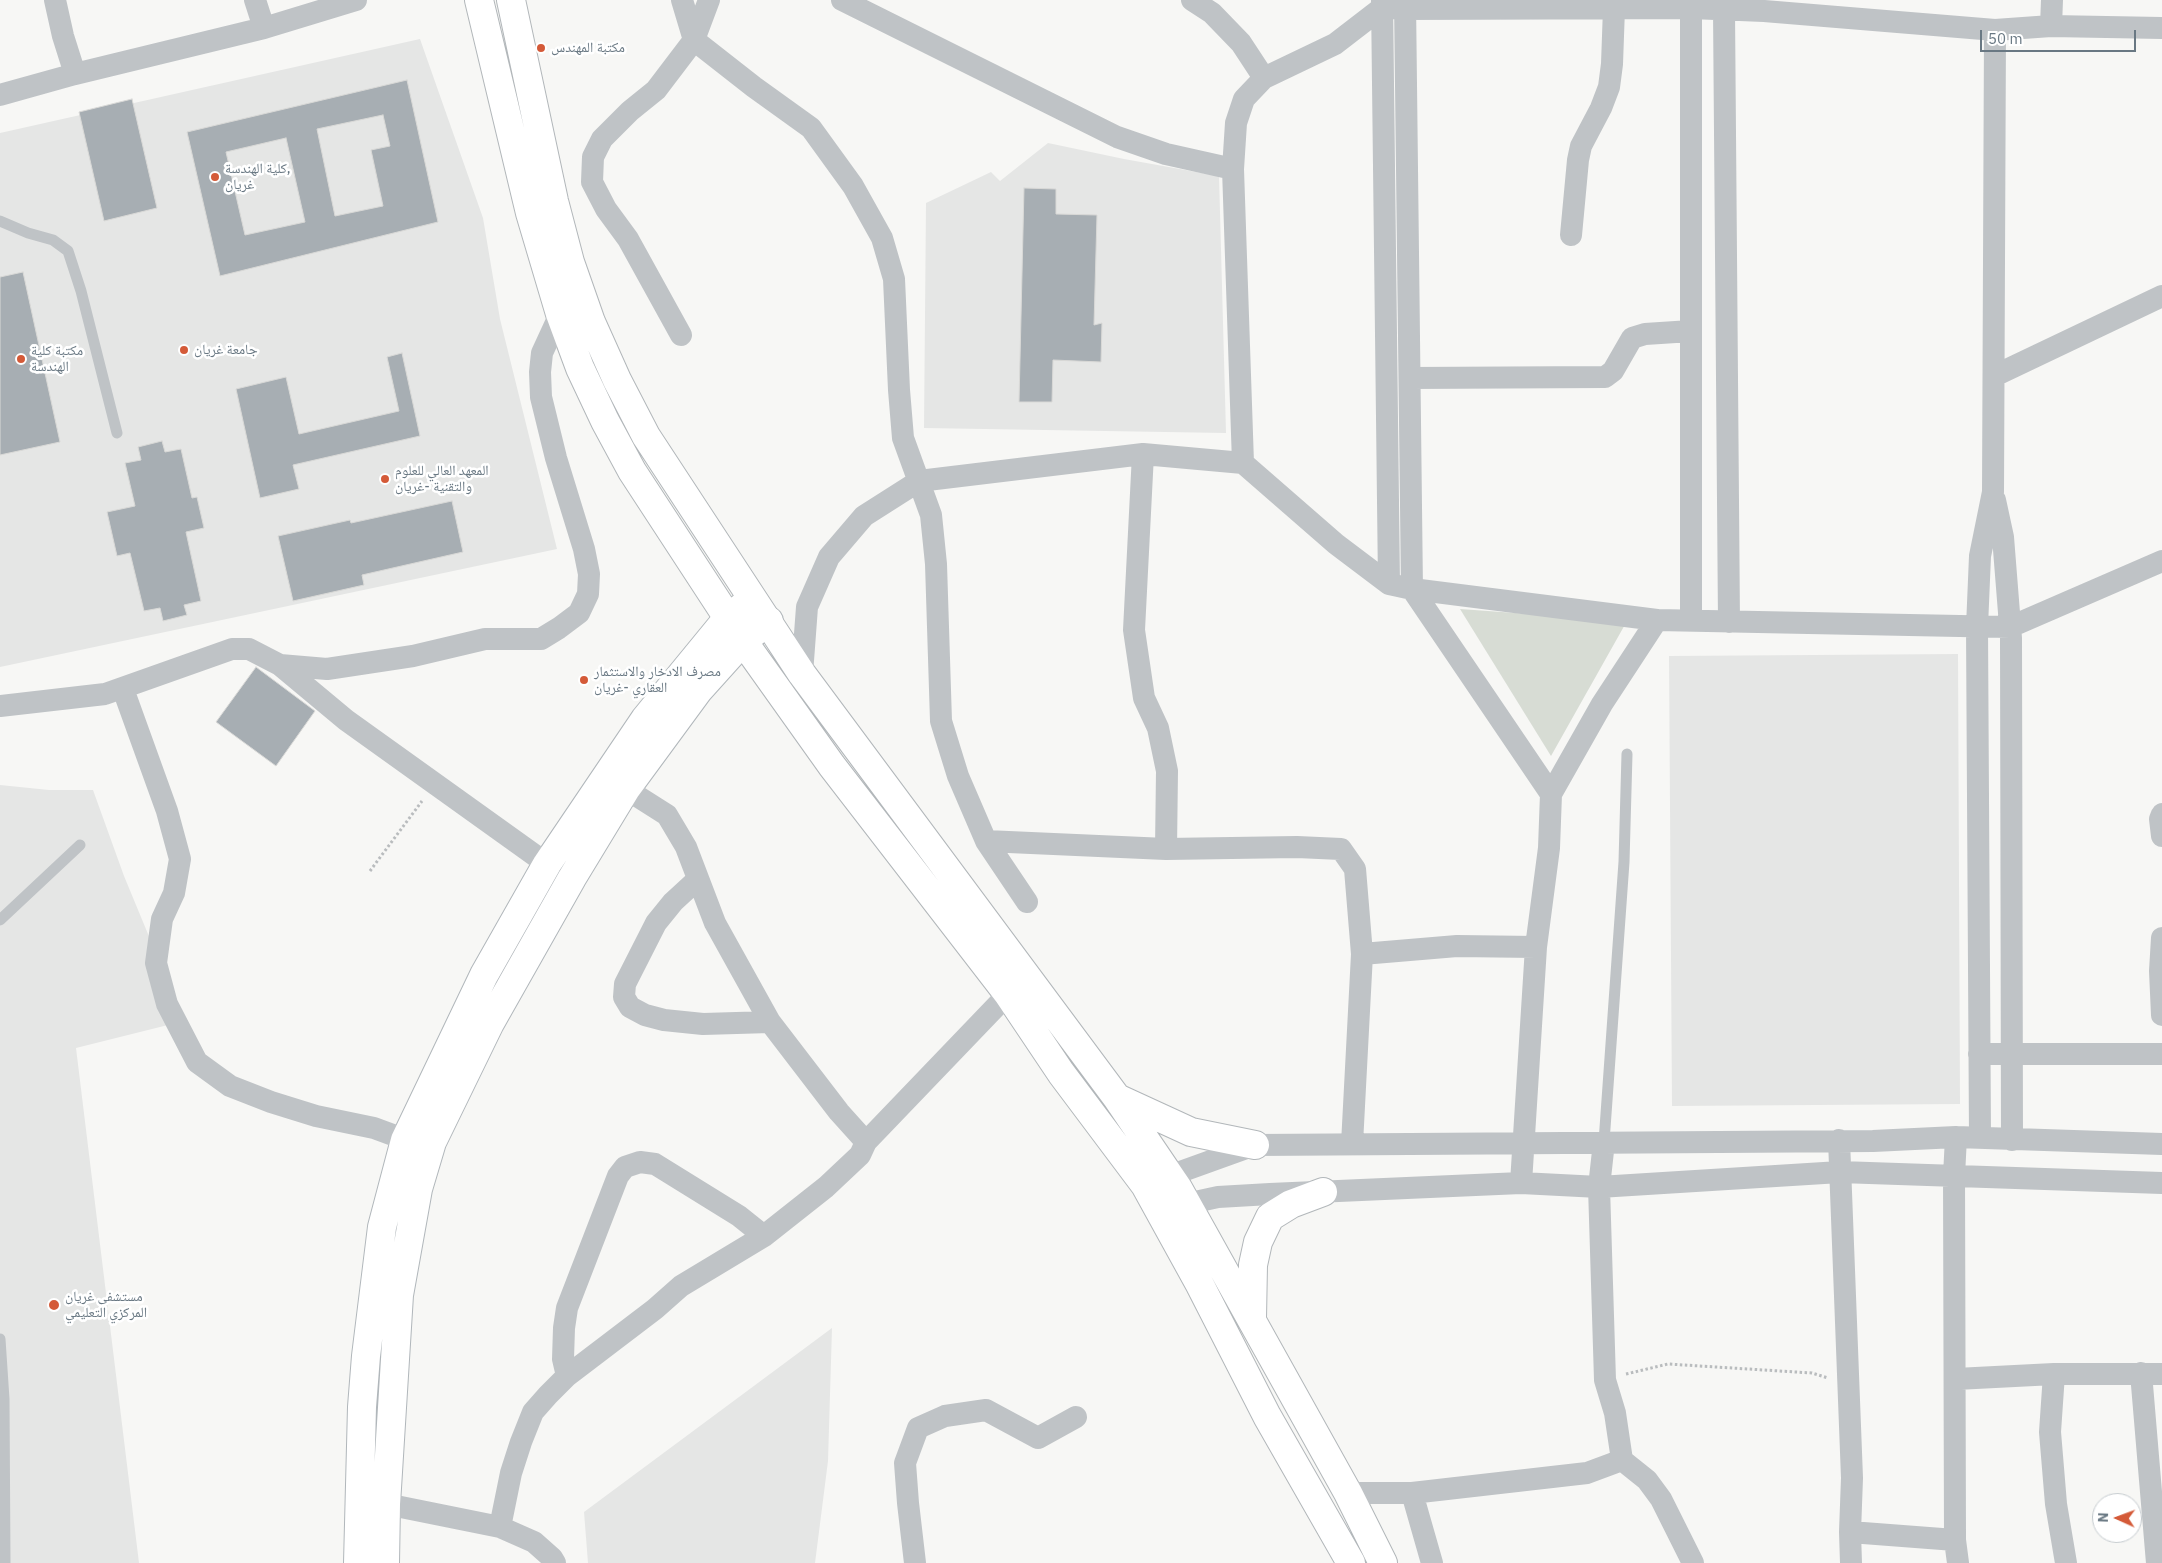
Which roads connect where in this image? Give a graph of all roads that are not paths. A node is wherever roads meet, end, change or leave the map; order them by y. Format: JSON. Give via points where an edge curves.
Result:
{"nodes":[{"id":1,"x":55,"y":0,"type":"edge"},
{"id":2,"x":255,"y":0,"type":"edge"},
{"id":3,"x":356,"y":0,"type":"edge"},
{"id":4,"x":479,"y":0,"type":"edge"},
{"id":5,"x":511,"y":0,"type":"edge"},
{"id":6,"x":682,"y":0,"type":"edge"},
{"id":7,"x":709,"y":0,"type":"edge"},
{"id":8,"x":842,"y":0,"type":"edge"},
{"id":9,"x":1192,"y":0,"type":"edge"},
{"id":10,"x":2052,"y":0,"type":"edge"},
{"id":11,"x":1394,"y":4,"type":"edge"},
{"id":12,"x":1764,"y":5,"type":"edge"},
{"id":13,"x":1614,"y":8,"type":"junction"},
{"id":14,"x":1691,"y":8,"type":"junction"},
{"id":15,"x":1724,"y":10,"type":"junction"},
{"id":16,"x":2051,"y":26,"type":"junction"},
{"id":17,"x":264,"y":28,"type":"junction"},
{"id":18,"x":2162,"y":28,"type":"edge"},
{"id":19,"x":1995,"y":30,"type":"junction"},
{"id":20,"x":694,"y":40,"type":"junction"},
{"id":21,"x":75,"y":74,"type":"junction"},
{"id":22,"x":1264,"y":78,"type":"junction"},
{"id":23,"x":0,"y":95,"type":"edge"},
{"id":24,"x":1233,"y":169,"type":"junction"},
{"id":25,"x":0,"y":221,"type":"edge"},
{"id":26,"x":1571,"y":235,"type":"dead end"},
{"id":27,"x":2162,"y":296,"type":"edge"},
{"id":28,"x":560,"y":314,"type":"junction"},
{"id":29,"x":1691,"y":331,"type":"junction"},
{"id":30,"x":681,"y":335,"type":"dead end"},
{"id":31,"x":1994,"y":376,"type":"junction"},
{"id":32,"x":1410,"y":378,"type":"junction"},
{"id":33,"x":117,"y":433,"type":"dead end"},
{"id":34,"x":1143,"y":454,"type":"junction"},
{"id":35,"x":1244,"y":463,"type":"junction"},
{"id":36,"x":919,"y":481,"type":"junction"},
{"id":37,"x":1993,"y":492,"type":"junction"},
{"id":38,"x":2162,"y":561,"type":"edge"},
{"id":39,"x":1388,"y":584,"type":"junction"},
{"id":40,"x":1412,"y":589,"type":"junction"},
{"id":41,"x":752,"y":599,"type":"junction"},
{"id":42,"x":727,"y":619,"type":"junction"},
{"id":43,"x":1657,"y":620,"type":"junction"},
{"id":44,"x":1691,"y":620,"type":"junction"},
{"id":45,"x":769,"y":621,"type":"junction"},
{"id":46,"x":1729,"y":622,"type":"junction"},
{"id":47,"x":1977,"y":627,"type":"junction"},
{"id":48,"x":2010,"y":627,"type":"junction"},
{"id":49,"x":742,"y":641,"type":"junction"},
{"id":50,"x":280,"y":665,"type":"junction"},
{"id":51,"x":802,"y":674,"type":"junction"},
{"id":52,"x":123,"y":689,"type":"junction"},
{"id":53,"x":0,"y":706,"type":"edge"},
{"id":54,"x":1627,"y":754,"type":"dead end"},
{"id":55,"x":626,"y":789,"type":"junction"},
{"id":56,"x":1550,"y":794,"type":"junction"},
{"id":57,"x":2162,"y":814,"type":"edge"},
{"id":58,"x":2162,"y":836,"type":"edge"},
{"id":59,"x":986,"y":841,"type":"junction"},
{"id":60,"x":80,"y":845,"type":"dead end"},
{"id":61,"x":1166,"y":849,"type":"junction"},
{"id":62,"x":548,"y":864,"type":"junction"},
{"id":63,"x":698,"y":878,"type":"junction"},
{"id":64,"x":1027,"y":902,"type":"dead end"},
{"id":65,"x":0,"y":920,"type":"edge"},
{"id":66,"x":2162,"y":938,"type":"edge"},
{"id":67,"x":1536,"y":947,"type":"junction"},
{"id":68,"x":1362,"y":954,"type":"junction"},
{"id":69,"x":2161,"y":971,"type":"edge"},
{"id":70,"x":1008,"y":994,"type":"junction"},
{"id":71,"x":2162,"y":1015,"type":"edge"},
{"id":72,"x":770,"y":1022,"type":"junction"},
{"id":73,"x":1979,"y":1054,"type":"junction"},
{"id":74,"x":2162,"y":1054,"type":"edge"},
{"id":75,"x":2013,"y":1055,"type":"junction"},
{"id":76,"x":1117,"y":1098,"type":"junction"},
{"id":77,"x":1956,"y":1137,"type":"junction"},
{"id":78,"x":1980,"y":1138,"type":"junction"},
{"id":79,"x":405,"y":1140,"type":"junction"},
{"id":80,"x":1839,"y":1140,"type":"junction"},
{"id":81,"x":2012,"y":1140,"type":"junction"},
{"id":82,"x":866,"y":1142,"type":"junction"},
{"id":83,"x":1604,"y":1142,"type":"junction"},
{"id":84,"x":1523,"y":1143,"type":"junction"},
{"id":85,"x":1255,"y":1144,"type":"junction"},
{"id":86,"x":1352,"y":1144,"type":"junction"},
{"id":87,"x":2162,"y":1144,"type":"edge"},
{"id":88,"x":430,"y":1149,"type":"junction"},
{"id":89,"x":1840,"y":1172,"type":"junction"},
{"id":90,"x":1954,"y":1176,"type":"junction"},
{"id":91,"x":1157,"y":1180,"type":"junction"},
{"id":92,"x":1521,"y":1183,"type":"junction"},
{"id":93,"x":2162,"y":1183,"type":"edge"},
{"id":94,"x":1599,"y":1187,"type":"junction"},
{"id":95,"x":1323,"y":1192,"type":"junction"},
{"id":96,"x":1187,"y":1202,"type":"junction"},
{"id":97,"x":1159,"y":1211,"type":"junction"},
{"id":98,"x":764,"y":1236,"type":"junction"},
{"id":99,"x":1252,"y":1319,"type":"junction"},
{"id":100,"x":0,"y":1339,"type":"edge"},
{"id":101,"x":2054,"y":1374,"type":"junction"},
{"id":102,"x":2152,"y":1374,"type":"edge"},
{"id":103,"x":567,"y":1376,"type":"junction"},
{"id":104,"x":1956,"y":1378,"type":"junction"},
{"id":105,"x":1076,"y":1418,"type":"dead end"},
{"id":106,"x":1622,"y":1460,"type":"junction"},
{"id":107,"x":1348,"y":1493,"type":"junction"},
{"id":108,"x":1412,"y":1493,"type":"junction"},
{"id":109,"x":386,"y":1504,"type":"junction"},
{"id":110,"x":2,"y":1523,"type":"edge"},
{"id":111,"x":500,"y":1527,"type":"junction"},
{"id":112,"x":1850,"y":1532,"type":"junction"},
{"id":113,"x":1955,"y":1540,"type":"junction"},
{"id":114,"x":5,"y":1563,"type":"edge"},
{"id":115,"x":358,"y":1563,"type":"edge"},
{"id":116,"x":385,"y":1563,"type":"edge"},
{"id":117,"x":555,"y":1563,"type":"edge"},
{"id":118,"x":916,"y":1563,"type":"edge"},
{"id":119,"x":1351,"y":1563,"type":"edge"},
{"id":120,"x":1383,"y":1563,"type":"edge"},
{"id":121,"x":1432,"y":1563,"type":"edge"},
{"id":122,"x":1693,"y":1563,"type":"edge"},
{"id":123,"x":1851,"y":1563,"type":"edge"},
{"id":124,"x":1958,"y":1563,"type":"edge"},
{"id":125,"x":2066,"y":1563,"type":"edge"},
{"id":126,"x":2157,"y":1563,"type":"edge"}],
"edges":[{"from":1,"to":21,"type":"street"},
{"from":2,"to":17,"type":"street"},
{"from":3,"to":17,"type":"street"},
{"from":4,"to":28,"type":"main road","via":[[530,213]]},
{"from":5,"to":41,"type":"main road","via":[[554,201],[570,262],[591,322],[616,380],[646,436]]},
{"from":6,"to":20,"type":"street"},
{"from":7,"to":20,"type":"street"},
{"from":8,"to":24,"type":"street","via":[[1117,137],[1166,154]]},
{"from":9,"to":22,"type":"street","via":[[1212,13],[1241,43]]},
{"from":10,"to":16,"type":"street"},
{"from":11,"to":13,"type":"street"},
{"from":11,"to":22,"type":"street","via":[[1335,44]]},
{"from":11,"to":32,"type":"street"},
{"from":11,"to":39,"type":"street"},
{"from":12,"to":15,"type":"street"},
{"from":12,"to":19,"type":"street"},
{"from":13,"to":14,"type":"street"},
{"from":13,"to":26,"type":"street","via":[[1609,87],[1581,146]]},
{"from":14,"to":15,"type":"street"},
{"from":14,"to":29,"type":"street"},
{"from":15,"to":46,"type":"street"},
{"from":16,"to":18,"type":"street"},
{"from":16,"to":19,"type":"street"},
{"from":17,"to":21,"type":"street"},
{"from":19,"to":31,"type":"street"},
{"from":20,"to":30,"type":"street","via":[[656,90],[602,139],[593,157],[592,182]]},
{"from":20,"to":36,"type":"street","via":[[810,128],[853,186],[882,238],[894,279],[903,438]]},
{"from":21,"to":23,"type":"street"},
{"from":22,"to":24,"type":"street","via":[[1244,99],[1236,123]]},
{"from":24,"to":35,"type":"street"},
{"from":25,"to":33,"type":"lane","via":[[53,240],[68,251]]},
{"from":27,"to":31,"type":"street"},
{"from":28,"to":42,"type":"main road","via":[[580,368],[618,446]]},
{"from":28,"to":50,"type":"street","via":[[542,353],[541,397],[589,574],[588,594],[579,612],[541,638],[485,639],[413,656],[327,669]]},
{"from":29,"to":32,"type":"street","via":[[1632,338],[1613,371],[1605,377]]},
{"from":29,"to":44,"type":"street"},
{"from":31,"to":37,"type":"street"},
{"from":32,"to":40,"type":"street"},
{"from":34,"to":35,"type":"street"},
{"from":34,"to":36,"type":"street"},
{"from":34,"to":61,"type":"street","via":[[1134,630],[1144,698],[1158,728],[1167,771]]},
{"from":35,"to":39,"type":"street","via":[[1336,544]]},
{"from":36,"to":51,"type":"street","via":[[864,516],[829,557],[807,607]]},
{"from":36,"to":59,"type":"street","via":[[931,515],[936,564],[942,721],[958,776]]},
{"from":37,"to":47,"type":"street","via":[[1980,556]]},
{"from":37,"to":48,"type":"street","via":[[2003,537]]},
{"from":38,"to":48,"type":"street"},
{"from":39,"to":40,"type":"street"},
{"from":40,"to":43,"type":"street"},
{"from":40,"to":56,"type":"street"},
{"from":41,"to":42,"type":"main road"},
{"from":41,"to":45,"type":"main road"},
{"from":42,"to":49,"type":"main road"},
{"from":42,"to":62,"type":"main road","via":[[645,719]]},
{"from":43,"to":44,"type":"street"},
{"from":43,"to":56,"type":"street","via":[[1602,704]]},
{"from":44,"to":46,"type":"street"},
{"from":45,"to":49,"type":"main road"},
{"from":45,"to":51,"type":"main road"},
{"from":46,"to":47,"type":"street"},
{"from":47,"to":48,"type":"street"},
{"from":47,"to":73,"type":"street"},
{"from":48,"to":75,"type":"street"},
{"from":49,"to":55,"type":"main road","via":[[698,691]]},
{"from":49,"to":70,"type":"main road","via":[[832,766]]},
{"from":50,"to":52,"type":"street","via":[[249,650],[232,649]]},
{"from":50,"to":62,"type":"street","via":[[346,720]]},
{"from":51,"to":76,"type":"main road"},
{"from":52,"to":53,"type":"street"},
{"from":52,"to":79,"type":"street","via":[[167,811],[180,859],[174,893],[162,920],[156,963],[167,1004],[197,1062],[230,1086],[271,1102],[316,1116],[374,1128]]},
{"from":54,"to":83,"type":"lane","via":[[1624,862]]},
{"from":55,"to":63,"type":"street","via":[[667,815],[686,847]]},
{"from":55,"to":88,"type":"main road","via":[[495,1014]]},
{"from":56,"to":67,"type":"street","via":[[1549,848]]},
{"from":57,"to":58,"type":"street"},
{"from":59,"to":61,"type":"street"},
{"from":59,"to":64,"type":"street"},
{"from":60,"to":65,"type":"lane"},
{"from":61,"to":68,"type":"street","via":[[1341,849],[1355,869]]},
{"from":62,"to":79,"type":"main road","via":[[484,975]]},
{"from":63,"to":72,"type":"street","via":[[715,924]]},
{"from":63,"to":72,"type":"street","via":[[656,923],[625,984],[624,997],[630,1007],[664,1020],[703,1024]]},
{"from":66,"to":69,"type":"street"},
{"from":67,"to":68,"type":"street","via":[[1457,946]]},
{"from":67,"to":84,"type":"street"},
{"from":68,"to":86,"type":"street"},
{"from":69,"to":71,"type":"street"},
{"from":70,"to":82,"type":"street"},
{"from":70,"to":91,"type":"main road","via":[[1061,1073]]},
{"from":72,"to":82,"type":"street"},
{"from":73,"to":75,"type":"street"},
{"from":73,"to":78,"type":"street"},
{"from":74,"to":75,"type":"street"},
{"from":75,"to":81,"type":"street"},
{"from":76,"to":85,"type":"main road","via":[[1191,1132]]},
{"from":76,"to":91,"type":"main road"},
{"from":77,"to":78,"type":"street"},
{"from":77,"to":80,"type":"street"},
{"from":77,"to":90,"type":"street"},
{"from":78,"to":81,"type":"street"},
{"from":79,"to":88,"type":"street"},
{"from":79,"to":115,"type":"main road","via":[[382,1227],[366,1356]]},
{"from":80,"to":83,"type":"street"},
{"from":80,"to":89,"type":"street"},
{"from":81,"to":87,"type":"street"},
{"from":82,"to":98,"type":"street","via":[[860,1154],[826,1187]]},
{"from":83,"to":84,"type":"street"},
{"from":83,"to":94,"type":"street"},
{"from":84,"to":86,"type":"street"},
{"from":84,"to":92,"type":"street"},
{"from":85,"to":86,"type":"street"},
{"from":85,"to":91,"type":"street"},
{"from":88,"to":109,"type":"main road","via":[[418,1189],[399,1295]]},
{"from":89,"to":90,"type":"street"},
{"from":89,"to":94,"type":"street"},
{"from":89,"to":112,"type":"street","via":[[1852,1478]]},
{"from":90,"to":93,"type":"street"},
{"from":90,"to":104,"type":"street"},
{"from":91,"to":96,"type":"main road"},
{"from":91,"to":97,"type":"main road"},
{"from":92,"to":94,"type":"street"},
{"from":92,"to":95,"type":"street"},
{"from":94,"to":106,"type":"street","via":[[1605,1380],[1615,1413]]},
{"from":95,"to":96,"type":"street","via":[[1218,1197]]},
{"from":95,"to":99,"type":"main road","via":[[1290,1204],[1270,1217],[1258,1242]]},
{"from":96,"to":97,"type":"street"},
{"from":96,"to":99,"type":"main road"},
{"from":97,"to":119,"type":"main road","via":[[1267,1416]]},
{"from":98,"to":103,"type":"street","via":[[681,1286]]},
{"from":98,"to":103,"type":"street","via":[[723,1205],[655,1164],[640,1162],[625,1168],[618,1176],[567,1308],[563,1359]]},
{"from":99,"to":107,"type":"main road"},
{"from":100,"to":110,"type":"lane","via":[[4,1399]]},
{"from":101,"to":102,"type":"street"},
{"from":101,"to":104,"type":"street"},
{"from":101,"to":125,"type":"street","via":[[2050,1432],[2056,1504]]},
{"from":102,"to":126,"type":"street"},
{"from":103,"to":111,"type":"street","via":[[531,1419],[511,1473]]},
{"from":104,"to":113,"type":"street"},
{"from":105,"to":118,"type":"street","via":[[1038,1438],[986,1410],[945,1416],[918,1428],[905,1463]]},
{"from":106,"to":108,"type":"street","via":[[1586,1474]]},
{"from":106,"to":122,"type":"street","via":[[1647,1480],[1661,1499]]},
{"from":107,"to":108,"type":"street"},
{"from":107,"to":120,"type":"main road"},
{"from":108,"to":121,"type":"street"},
{"from":109,"to":111,"type":"street"},
{"from":109,"to":116,"type":"main road"},
{"from":110,"to":114,"type":"lane"},
{"from":111,"to":117,"type":"street","via":[[534,1542]]},
{"from":112,"to":113,"type":"street"},
{"from":112,"to":123,"type":"street"},
{"from":113,"to":124,"type":"street"}]}
